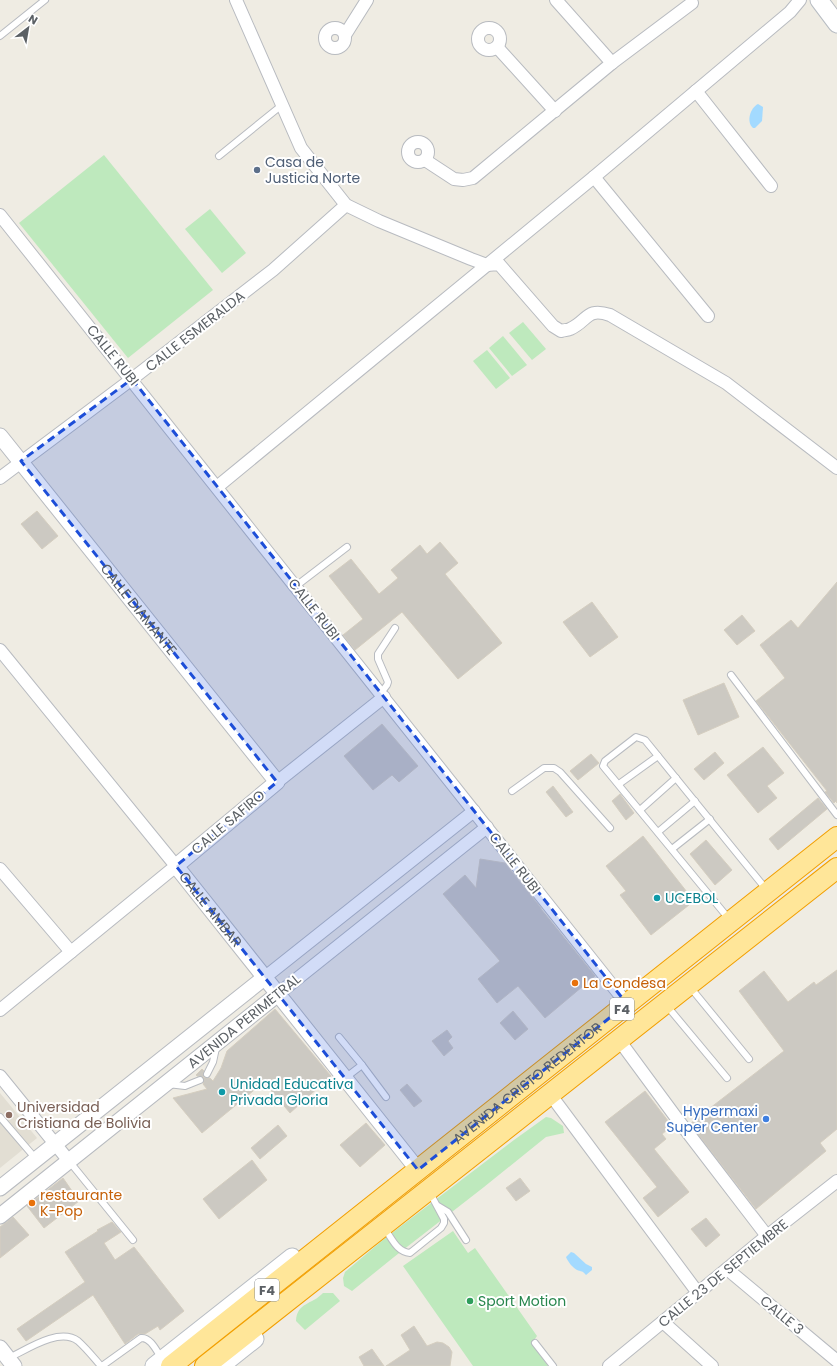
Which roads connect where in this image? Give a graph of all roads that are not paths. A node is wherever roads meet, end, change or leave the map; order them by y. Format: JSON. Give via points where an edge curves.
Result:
{"nodes":[{"id":1,"x":45,"y":0,"type":"edge"},
{"id":2,"x":236,"y":0,"type":"edge"},
{"id":3,"x":367,"y":0,"type":"edge"},
{"id":4,"x":556,"y":0,"type":"edge"},
{"id":5,"x":800,"y":0,"type":"edge"},
{"id":6,"x":819,"y":0,"type":"edge"},
{"id":7,"x":695,"y":1,"type":"edge"},
{"id":8,"x":837,"y":24,"type":"edge"},
{"id":9,"x":345,"y":35,"type":"dead end"},
{"id":10,"x":0,"y":36,"type":"edge"},
{"id":11,"x":497,"y":47,"type":"dead end"},
{"id":12,"x":612,"y":63,"type":"junction"},
{"id":13,"x":696,"y":90,"type":"junction"},
{"id":14,"x":282,"y":105,"type":"junction"},
{"id":15,"x":555,"y":111,"type":"junction"},
{"id":16,"x":219,"y":156,"type":"dead end"},
{"id":17,"x":424,"y":160,"type":"dead end"},
{"id":18,"x":594,"y":177,"type":"junction"},
{"id":19,"x":772,"y":186,"type":"dead end"},
{"id":20,"x":346,"y":206,"type":"junction"},
{"id":21,"x":0,"y":215,"type":"edge"},
{"id":22,"x":487,"y":265,"type":"junction"},
{"id":23,"x":708,"y":316,"type":"dead end"},
{"id":24,"x":132,"y":379,"type":"junction"},
{"id":25,"x":0,"y":436,"type":"edge"},
{"id":26,"x":21,"y":462,"type":"junction"},
{"id":27,"x":837,"y":468,"type":"edge"},
{"id":28,"x":0,"y":478,"type":"edge"},
{"id":29,"x":217,"y":487,"type":"junction"},
{"id":30,"x":347,"y":547,"type":"dead end"},
{"id":31,"x":296,"y":586,"type":"junction"},
{"id":32,"x":395,"y":628,"type":"dead end"},
{"id":33,"x":0,"y":650,"type":"edge"},
{"id":34,"x":731,"y":675,"type":"dead end"},
{"id":35,"x":382,"y":695,"type":"junction"},
{"id":36,"x":658,"y":756,"type":"junction"},
{"id":37,"x":676,"y":778,"type":"junction"},
{"id":38,"x":277,"y":782,"type":"junction"},
{"id":39,"x":619,"y":784,"type":"junction"},
{"id":40,"x":512,"y":791,"type":"dead end"},
{"id":41,"x":695,"y":801,"type":"junction"},
{"id":42,"x":640,"y":810,"type":"junction"},
{"id":43,"x":474,"y":811,"type":"junction"},
{"id":44,"x":837,"y":815,"type":"edge"},
{"id":45,"x":710,"y":819,"type":"junction"},
{"id":46,"x":487,"y":827,"type":"junction"},
{"id":47,"x":610,"y":828,"type":"dead end"},
{"id":48,"x":658,"y":832,"type":"junction"},
{"id":49,"x":837,"y":837,"type":"edge"},
{"id":50,"x":672,"y":849,"type":"junction"},
{"id":51,"x":176,"y":866,"type":"junction"},
{"id":52,"x":837,"y":868,"type":"edge"},
{"id":53,"x":0,"y":869,"type":"edge"},
{"id":54,"x":768,"y":892,"type":"junction"},
{"id":55,"x":731,"y":921,"type":"junction"},
{"id":56,"x":70,"y":952,"type":"junction"},
{"id":57,"x":264,"y":978,"type":"junction"},
{"id":58,"x":688,"y":985,"type":"junction"},
{"id":59,"x":278,"y":994,"type":"junction"},
{"id":60,"x":665,"y":1003,"type":"junction"},
{"id":61,"x":627,"y":1004,"type":"junction"},
{"id":62,"x":0,"y":1010,"type":"edge"},
{"id":63,"x":339,"y":1037,"type":"dead end"},
{"id":64,"x":619,"y":1040,"type":"junction"},
{"id":65,"x":217,"y":1042,"type":"junction"},
{"id":66,"x":749,"y":1059,"type":"dead end"},
{"id":67,"x":362,"y":1065,"type":"junction"},
{"id":68,"x":207,"y":1074,"type":"dead end"},
{"id":69,"x":0,"y":1076,"type":"edge"},
{"id":70,"x":345,"y":1078,"type":"junction"},
{"id":71,"x":727,"y":1078,"type":"dead end"},
{"id":72,"x":200,"y":1080,"type":"dead end"},
{"id":73,"x":165,"y":1084,"type":"junction"},
{"id":74,"x":550,"y":1094,"type":"junction"},
{"id":75,"x":386,"y":1097,"type":"dead end"},
{"id":76,"x":0,"y":1117,"type":"edge"},
{"id":77,"x":55,"y":1144,"type":"junction"},
{"id":78,"x":36,"y":1159,"type":"junction"},
{"id":79,"x":69,"y":1161,"type":"junction"},
{"id":80,"x":412,"y":1175,"type":"junction"},
{"id":81,"x":837,"y":1181,"type":"edge"},
{"id":82,"x":0,"y":1188,"type":"edge"},
{"id":83,"x":429,"y":1197,"type":"junction"},
{"id":84,"x":0,"y":1216,"type":"edge"},
{"id":85,"x":382,"y":1231,"type":"junction"},
{"id":86,"x":767,"y":1236,"type":"junction"},
{"id":87,"x":134,"y":1240,"type":"dead end"},
{"id":88,"x":466,"y":1240,"type":"dead end"},
{"id":89,"x":727,"y":1269,"type":"junction"},
{"id":90,"x":698,"y":1293,"type":"junction"},
{"id":91,"x":663,"y":1322,"type":"junction"},
{"id":92,"x":535,"y":1343,"type":"dead end"},
{"id":93,"x":7,"y":1357,"type":"edge"},
{"id":94,"x":837,"y":1361,"type":"edge"},
{"id":95,"x":163,"y":1364,"type":"edge"},
{"id":96,"x":101,"y":1366,"type":"edge"},
{"id":97,"x":205,"y":1366,"type":"edge"},
{"id":98,"x":221,"y":1366,"type":"edge"},
{"id":99,"x":553,"y":1366,"type":"edge"},
{"id":100,"x":609,"y":1366,"type":"edge"},
{"id":101,"x":712,"y":1366,"type":"edge"}],
"edges":[{"from":1,"to":10,"type":"lane"},
{"from":2,"to":14,"type":"street"},
{"from":3,"to":9,"type":"street"},
{"from":4,"to":12,"type":"street"},
{"from":5,"to":13,"type":"street","via":[[790,12]]},
{"from":6,"to":8,"type":"main road"},
{"from":7,"to":12,"type":"street"},
{"from":11,"to":15,"type":"street"},
{"from":12,"to":15,"type":"street"},
{"from":13,"to":18,"type":"street"},
{"from":13,"to":19,"type":"street"},
{"from":14,"to":16,"type":"lane"},
{"from":14,"to":20,"type":"street","via":[[301,148]]},
{"from":15,"to":17,"type":"street","via":[[474,178],[454,179]]},
{"from":18,"to":22,"type":"street"},
{"from":18,"to":23,"type":"street"},
{"from":20,"to":22,"type":"street"},
{"from":20,"to":24,"type":"street","name":"CALLE ESMERALDA","via":[[273,270]]},
{"from":21,"to":24,"type":"street","name":"CALLE RUBI"},
{"from":22,"to":27,"type":"street","via":[[499,264],[553,326],[561,331],[571,329],[590,315],[600,312],[610,315],[726,383]]},
{"from":22,"to":29,"type":"street"},
{"from":24,"to":26,"type":"street","name":"CALLE ESMERALDA"},
{"from":24,"to":29,"type":"street","name":"CALLE RUBI"},
{"from":25,"to":26,"type":"street","name":"CALLE DIAMANTE"},
{"from":26,"to":28,"type":"street","name":"CALLE ESMERALDA"},
{"from":26,"to":38,"type":"street","name":"CALLE DIAMANTE"},
{"from":29,"to":31,"type":"street","name":"CALLE RUBI"},
{"from":30,"to":31,"type":"lane"},
{"from":31,"to":35,"type":"street","name":"CALLE RUBI"},
{"from":32,"to":35,"type":"lane","via":[[378,654],[388,682]]},
{"from":33,"to":51,"type":"street","name":"CALLE AMBAR"},
{"from":34,"to":44,"type":"lane"},
{"from":35,"to":38,"type":"street","name":"CALLE SAFIRO"},
{"from":35,"to":43,"type":"street","name":"CALLE RUBI"},
{"from":36,"to":37,"type":"lane"},
{"from":36,"to":39,"type":"lane"},
{"from":36,"to":39,"type":"lane","via":[[645,740],[636,737],[603,763]]},
{"from":37,"to":41,"type":"lane"},
{"from":37,"to":42,"type":"lane"},
{"from":38,"to":51,"type":"street","name":"CALLE SAFIRO"},
{"from":39,"to":42,"type":"lane"},
{"from":40,"to":47,"type":"lane","via":[[544,768],[554,768]]},
{"from":41,"to":45,"type":"lane"},
{"from":41,"to":48,"type":"lane"},
{"from":42,"to":48,"type":"lane"},
{"from":43,"to":46,"type":"street","name":"CALLE RUBI"},
{"from":43,"to":57,"type":"street","name":"AVENIDA PERIMETRAL"},
{"from":45,"to":50,"type":"lane"},
{"from":45,"to":54,"type":"lane"},
{"from":46,"to":59,"type":"street","name":"AVENIDA PERIMETRAL"},
{"from":46,"to":61,"type":"street","name":"CALLE RUBI"},
{"from":48,"to":50,"type":"lane"},
{"from":49,"to":54,"type":"highway","name":"AVENIDA CRISTO REDENTOR","number":"F4"},
{"from":50,"to":55,"type":"lane"},
{"from":51,"to":56,"type":"street","name":"CALLE SAFIRO"},
{"from":51,"to":57,"type":"street","name":"CALLE AMBAR"},
{"from":52,"to":58,"type":"highway","name":"AVENIDA CRISTO REDENTOR","number":"F4"},
{"from":53,"to":56,"type":"street"},
{"from":54,"to":55,"type":"highway","name":"AVENIDA CRISTO REDENTOR","number":"F4"},
{"from":55,"to":61,"type":"highway","name":"AVENIDA CRISTO REDENTOR","number":"F4"},
{"from":56,"to":62,"type":"street","name":"CALLE SAFIRO"},
{"from":57,"to":59,"type":"street","name":"CALLE AMBAR"},
{"from":57,"to":77,"type":"street","name":"AVENIDA PERIMETRAL"},
{"from":58,"to":60,"type":"highway","name":"AVENIDA CRISTO REDENTOR","number":"F4"},
{"from":58,"to":66,"type":"lane"},
{"from":59,"to":65,"type":"street","name":"AVENIDA PERIMETRAL"},
{"from":59,"to":70,"type":"street","name":"CALLE AMBAR"},
{"from":60,"to":64,"type":"highway","name":"AVENIDA CRISTO REDENTOR","number":"F4"},
{"from":60,"to":71,"type":"lane"},
{"from":61,"to":80,"type":"highway","name":"AVENIDA CRISTO REDENTOR","number":"F4"},
{"from":63,"to":67,"type":"lane"},
{"from":64,"to":74,"type":"highway","name":"AVENIDA CRISTO REDENTOR","number":"F4"},
{"from":64,"to":86,"type":"street"},
{"from":65,"to":68,"type":"lane","via":[[213,1062]]},
{"from":65,"to":73,"type":"street","name":"AVENIDA PERIMETRAL"},
{"from":67,"to":70,"type":"lane"},
{"from":67,"to":75,"type":"lane"},
{"from":69,"to":77,"type":"street"},
{"from":70,"to":80,"type":"street","name":"CALLE AMBAR"},
{"from":72,"to":73,"type":"lane","via":[[185,1086]]},
{"from":73,"to":79,"type":"street","name":"AVENIDA PERIMETRAL"},
{"from":74,"to":83,"type":"highway","name":"AVENIDA CRISTO REDENTOR","number":"F4"},
{"from":74,"to":90,"type":"street"},
{"from":76,"to":78,"type":"lane"},
{"from":77,"to":78,"type":"street","name":"AVENIDA PERIMETRAL"},
{"from":77,"to":79,"type":"street"},
{"from":78,"to":82,"type":"street","name":"AVENIDA PERIMETRAL"},
{"from":79,"to":84,"type":"street","name":"AVENIDA PERIMETRAL"},
{"from":79,"to":87,"type":"lane"},
{"from":80,"to":95,"type":"highway","name":"AVENIDA CRISTO REDENTOR","number":"F4"},
{"from":80,"to":95,"type":"main road","name":"AVENIDA CRISTO REDENTOR","via":[[369,1196]]},
{"from":81,"to":86,"type":"street","name":"CALLE 23 DE SEPTIEMBRE"},
{"from":83,"to":85,"type":"highway","name":"AVENIDA CRISTO REDENTOR","number":"F4"},
{"from":83,"to":85,"type":"lane","via":[[444,1219],[444,1224],[410,1253],[400,1250]]},
{"from":83,"to":88,"type":"lane","via":[[448,1212]]},
{"from":85,"to":97,"type":"highway","name":"AVENIDA CRISTO REDENTOR","number":"F4"},
{"from":85,"to":98,"type":"main road","name":"AVENIDA CRISTO REDENTOR"},
{"from":86,"to":89,"type":"street","name":"CALLE 23 DE SEPTIEMBRE"},
{"from":89,"to":90,"type":"street","name":"CALLE 23 DE SEPTIEMBRE"},
{"from":89,"to":94,"type":"street","name":"CALLE 3"},
{"from":90,"to":91,"type":"street","name":"CALLE 23 DE SEPTIEMBRE"},
{"from":91,"to":100,"type":"street","name":"CALLE 23 DE SEPTIEMBRE"},
{"from":91,"to":101,"type":"street"},
{"from":92,"to":99,"type":"lane"},
{"from":93,"to":96,"type":"lane","via":[[47,1339],[68,1338],[77,1340]]},
{"from":95,"to":96,"type":"lane","via":[[149,1340],[144,1337]]}]}
